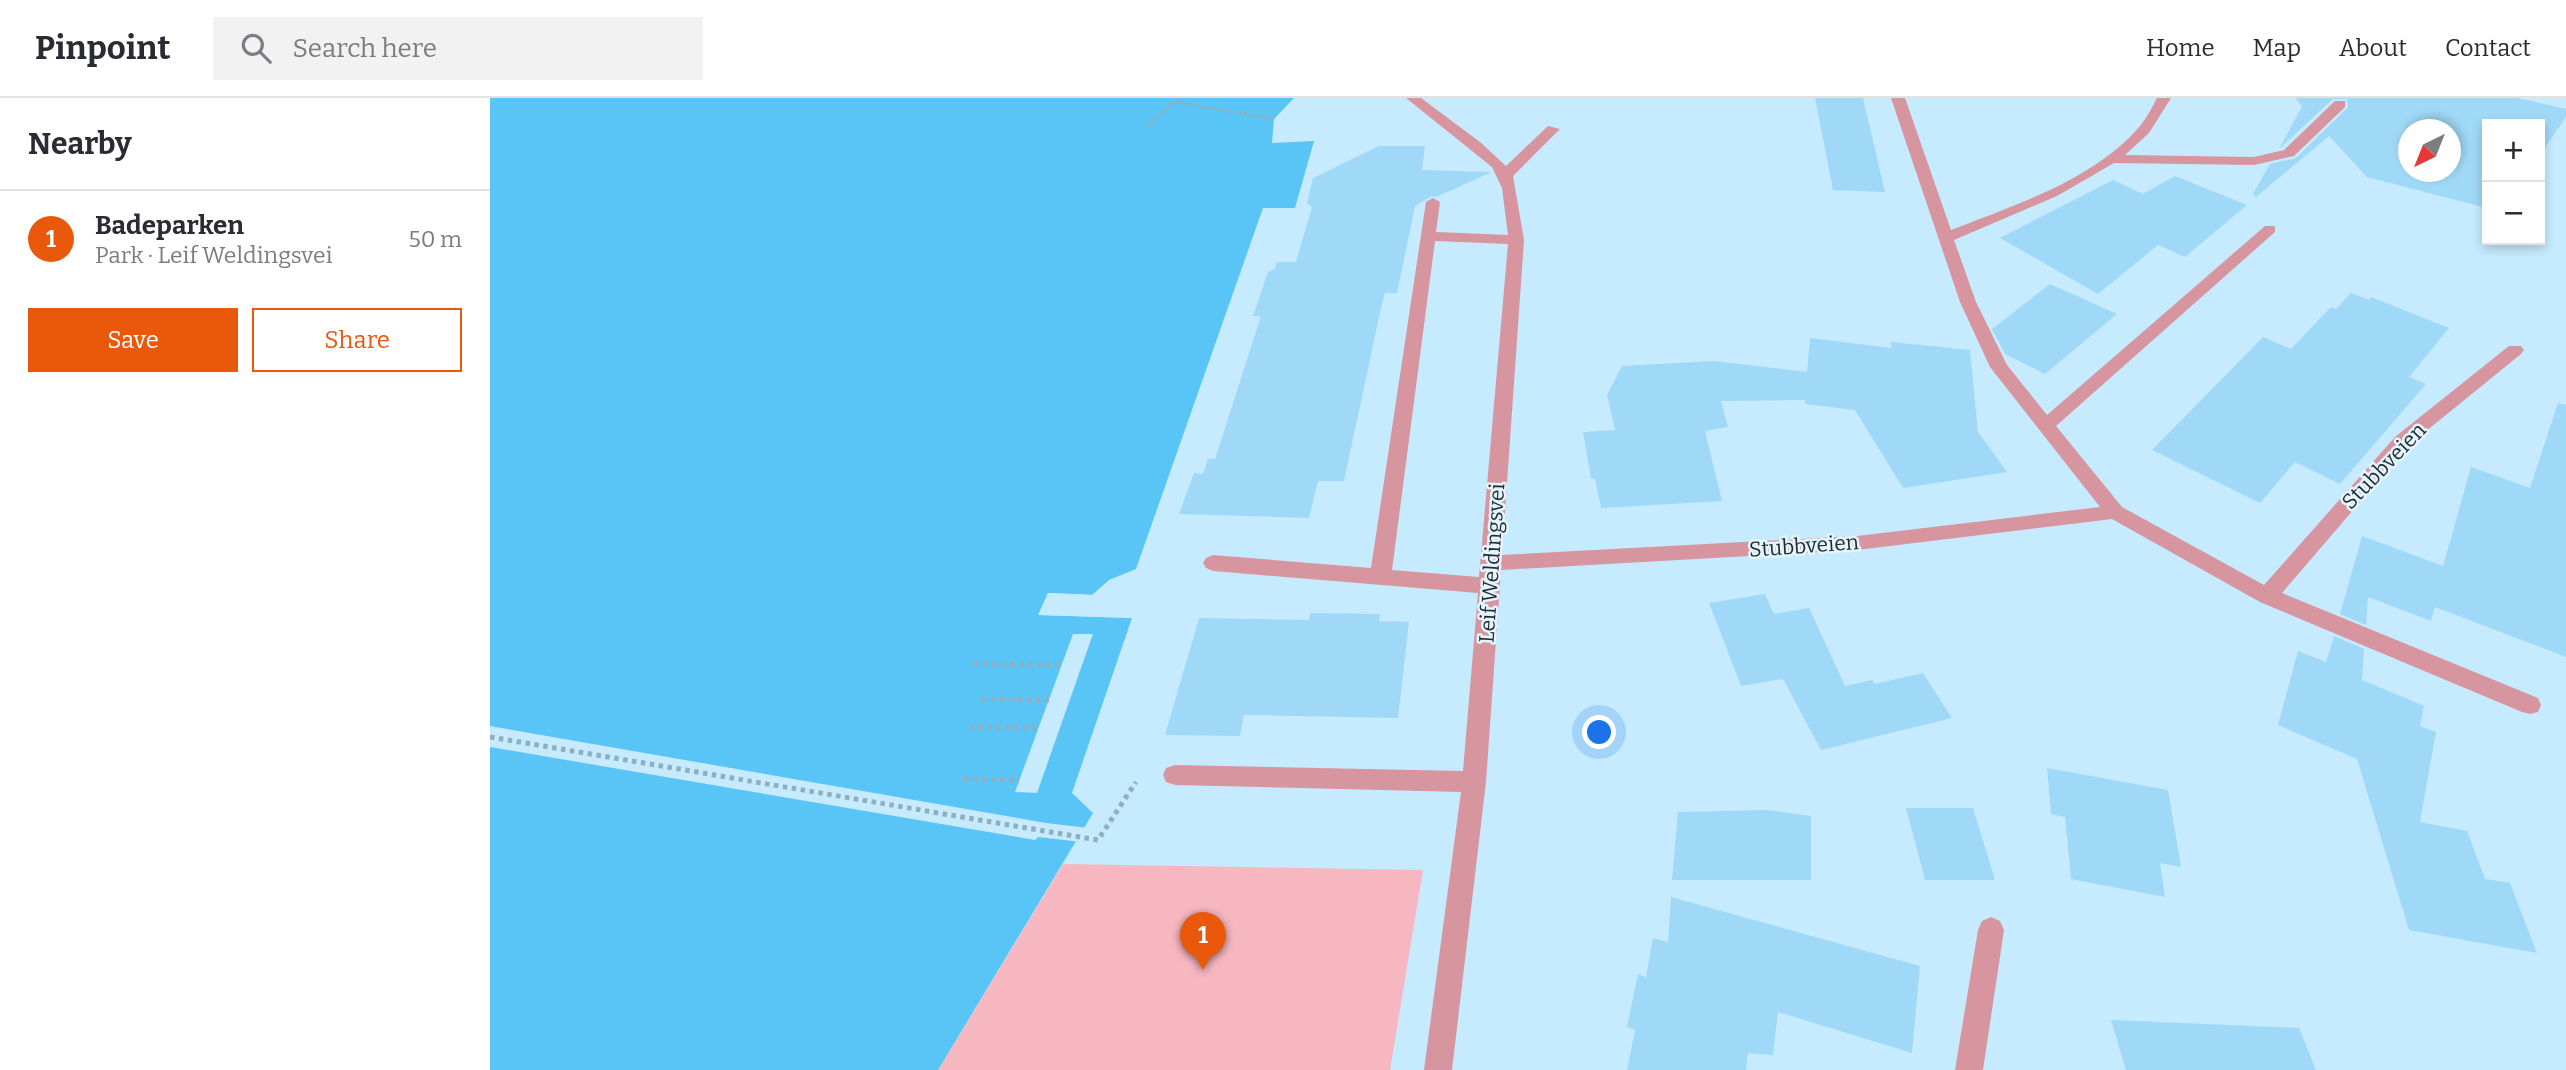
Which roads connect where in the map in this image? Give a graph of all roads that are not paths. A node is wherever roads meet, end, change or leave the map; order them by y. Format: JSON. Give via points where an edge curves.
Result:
{"nodes":[{"id":1,"x":1413,"y":98,"type":"edge"},
{"id":2,"x":1898,"y":98,"type":"edge"},
{"id":3,"x":2164,"y":98,"type":"edge"},
{"id":4,"x":2340,"y":104,"type":"dead end"},
{"id":5,"x":1553,"y":129,"type":"dead end"},
{"id":6,"x":2109,"y":159,"type":"junction"},
{"id":7,"x":1505,"y":176,"type":"junction"},
{"id":8,"x":1433,"y":202,"type":"dead end"},
{"id":9,"x":2270,"y":229,"type":"dead end"},
{"id":10,"x":1430,"y":236,"type":"junction"},
{"id":11,"x":1947,"y":237,"type":"junction"},
{"id":12,"x":1516,"y":240,"type":"junction"},
{"id":13,"x":2515,"y":350,"type":"dead end"},
{"id":14,"x":2045,"y":426,"type":"junction"},
{"id":15,"x":2115,"y":512,"type":"junction"},
{"id":16,"x":1213,"y":563,"type":"dead end"},
{"id":17,"x":1493,"y":563,"type":"junction"},
{"id":18,"x":1380,"y":579,"type":"junction"},
{"id":19,"x":1491,"y":586,"type":"junction"},
{"id":20,"x":2267,"y":596,"type":"junction"},
{"id":21,"x":2530,"y":705,"type":"dead end"},
{"id":22,"x":1175,"y":775,"type":"road end"},
{"id":23,"x":1474,"y":782,"type":"junction"},
{"id":24,"x":1991,"y":930,"type":"dead end"},
{"id":25,"x":1438,"y":1070,"type":"edge"},
{"id":26,"x":1969,"y":1070,"type":"edge"}],
"edges":[{"from":1,"to":7,"type":"street","via":[[1470,140]]},
{"from":2,"to":11,"type":"street"},
{"from":3,"to":6,"type":"street","via":[[2144,130]]},
{"from":4,"to":6,"type":"street","via":[[2289,153],[2254,161]]},
{"from":5,"to":7,"type":"street"},
{"from":6,"to":11,"type":"street","via":[[2039,200]]},
{"from":7,"to":12,"type":"street","name":"Leif Weldingsvei"},
{"from":8,"to":10,"type":"street"},
{"from":9,"to":14,"type":"street"},
{"from":10,"to":12,"type":"street"},
{"from":10,"to":18,"type":"street"},
{"from":11,"to":14,"type":"street","via":[[1969,302],[1999,367]]},
{"from":12,"to":17,"type":"street","name":"Leif Weldingsvei"},
{"from":13,"to":20,"type":"street","name":"Stubbveien","via":[[2402,441]]},
{"from":14,"to":15,"type":"street"},
{"from":15,"to":17,"type":"street","name":"Stubbveien","via":[[1857,543]]},
{"from":15,"to":20,"type":"street"},
{"from":16,"to":18,"type":"street"},
{"from":17,"to":19,"type":"street","name":"Leif Weldingsvei"},
{"from":18,"to":19,"type":"street"},
{"from":19,"to":23,"type":"street","name":"Leif Weldingsvei"},
{"from":20,"to":21,"type":"street"},
{"from":22,"to":23,"type":"street"},
{"from":23,"to":25,"type":"street","name":"Leif Weldingsvei"},
{"from":24,"to":26,"type":"street"}]}
